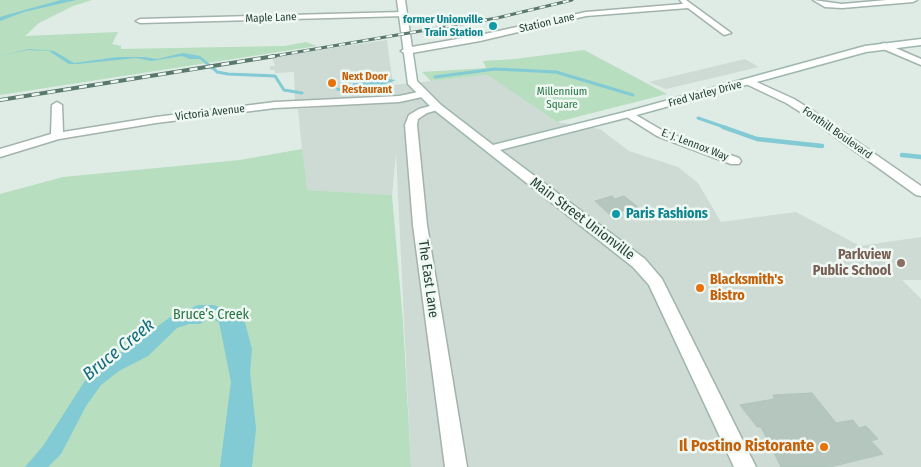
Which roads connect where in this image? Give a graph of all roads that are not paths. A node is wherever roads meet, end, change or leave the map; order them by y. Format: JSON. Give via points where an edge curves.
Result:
{"nodes":[{"id":1,"x":400,"y":0,"type":"edge"},
{"id":2,"x":682,"y":0,"type":"edge"},
{"id":3,"x":817,"y":0,"type":"edge"},
{"id":4,"x":912,"y":0,"type":"edge"},
{"id":5,"x":871,"y":2,"type":"edge"},
{"id":6,"x":690,"y":6,"type":"junction"},
{"id":7,"x":402,"y":14,"type":"junction"},
{"id":8,"x":140,"y":21,"type":"dead end"},
{"id":9,"x":727,"y":33,"type":"dead end"},
{"id":10,"x":921,"y":42,"type":"edge"},
{"id":11,"x":884,"y":46,"type":"junction"},
{"id":12,"x":406,"y":51,"type":"junction"},
{"id":13,"x":921,"y":62,"type":"edge"},
{"id":14,"x":750,"y":82,"type":"junction"},
{"id":15,"x":430,"y":100,"type":"junction"},
{"id":16,"x":57,"y":105,"type":"dead end"},
{"id":17,"x":629,"y":114,"type":"junction"},
{"id":18,"x":57,"y":136,"type":"junction"},
{"id":19,"x":490,"y":149,"type":"junction"},
{"id":20,"x":0,"y":153,"type":"edge"},
{"id":21,"x":735,"y":161,"type":"dead end"},
{"id":22,"x":921,"y":192,"type":"edge"},
{"id":23,"x":456,"y":467,"type":"edge"},
{"id":24,"x":745,"y":467,"type":"edge"}],
"edges":[{"from":1,"to":7,"type":"street","name":"Main Street Unionville"},
{"from":2,"to":6,"type":"street"},
{"from":3,"to":5,"type":"street","via":[[842,6]]},
{"from":4,"to":5,"type":"street"},
{"from":6,"to":9,"type":"street"},
{"from":6,"to":12,"type":"street","name":"Station Lane","via":[[586,14]]},
{"from":7,"to":8,"type":"street","name":"Maple Lane"},
{"from":7,"to":12,"type":"street","name":"Main Street Unionville"},
{"from":10,"to":11,"type":"street","name":"Fred Varley Drive"},
{"from":11,"to":13,"type":"street"},
{"from":11,"to":14,"type":"street","name":"Fred Varley Drive"},
{"from":12,"to":15,"type":"street","name":"Main Street Unionville","via":[[412,82]]},
{"from":14,"to":17,"type":"street","name":"Fred Varley Drive"},
{"from":14,"to":22,"type":"street","name":"Fonthill Boulevard","via":[[806,111]]},
{"from":15,"to":18,"type":"street","name":"Victoria Avenue","via":[[275,105]]},
{"from":15,"to":19,"type":"street","name":"Main Street Unionville"},
{"from":15,"to":23,"type":"street","name":"The East Lane","via":[[413,118],[411,125],[420,225]]},
{"from":16,"to":18,"type":"street"},
{"from":17,"to":19,"type":"street","name":"Fred Varley Drive"},
{"from":17,"to":21,"type":"street","name":"E. J. Lennox Way","via":[[661,134]]},
{"from":18,"to":20,"type":"street","name":"Victoria Avenue"},
{"from":19,"to":24,"type":"street","name":"Main Street Unionville","via":[[639,263],[656,283]]}]}
